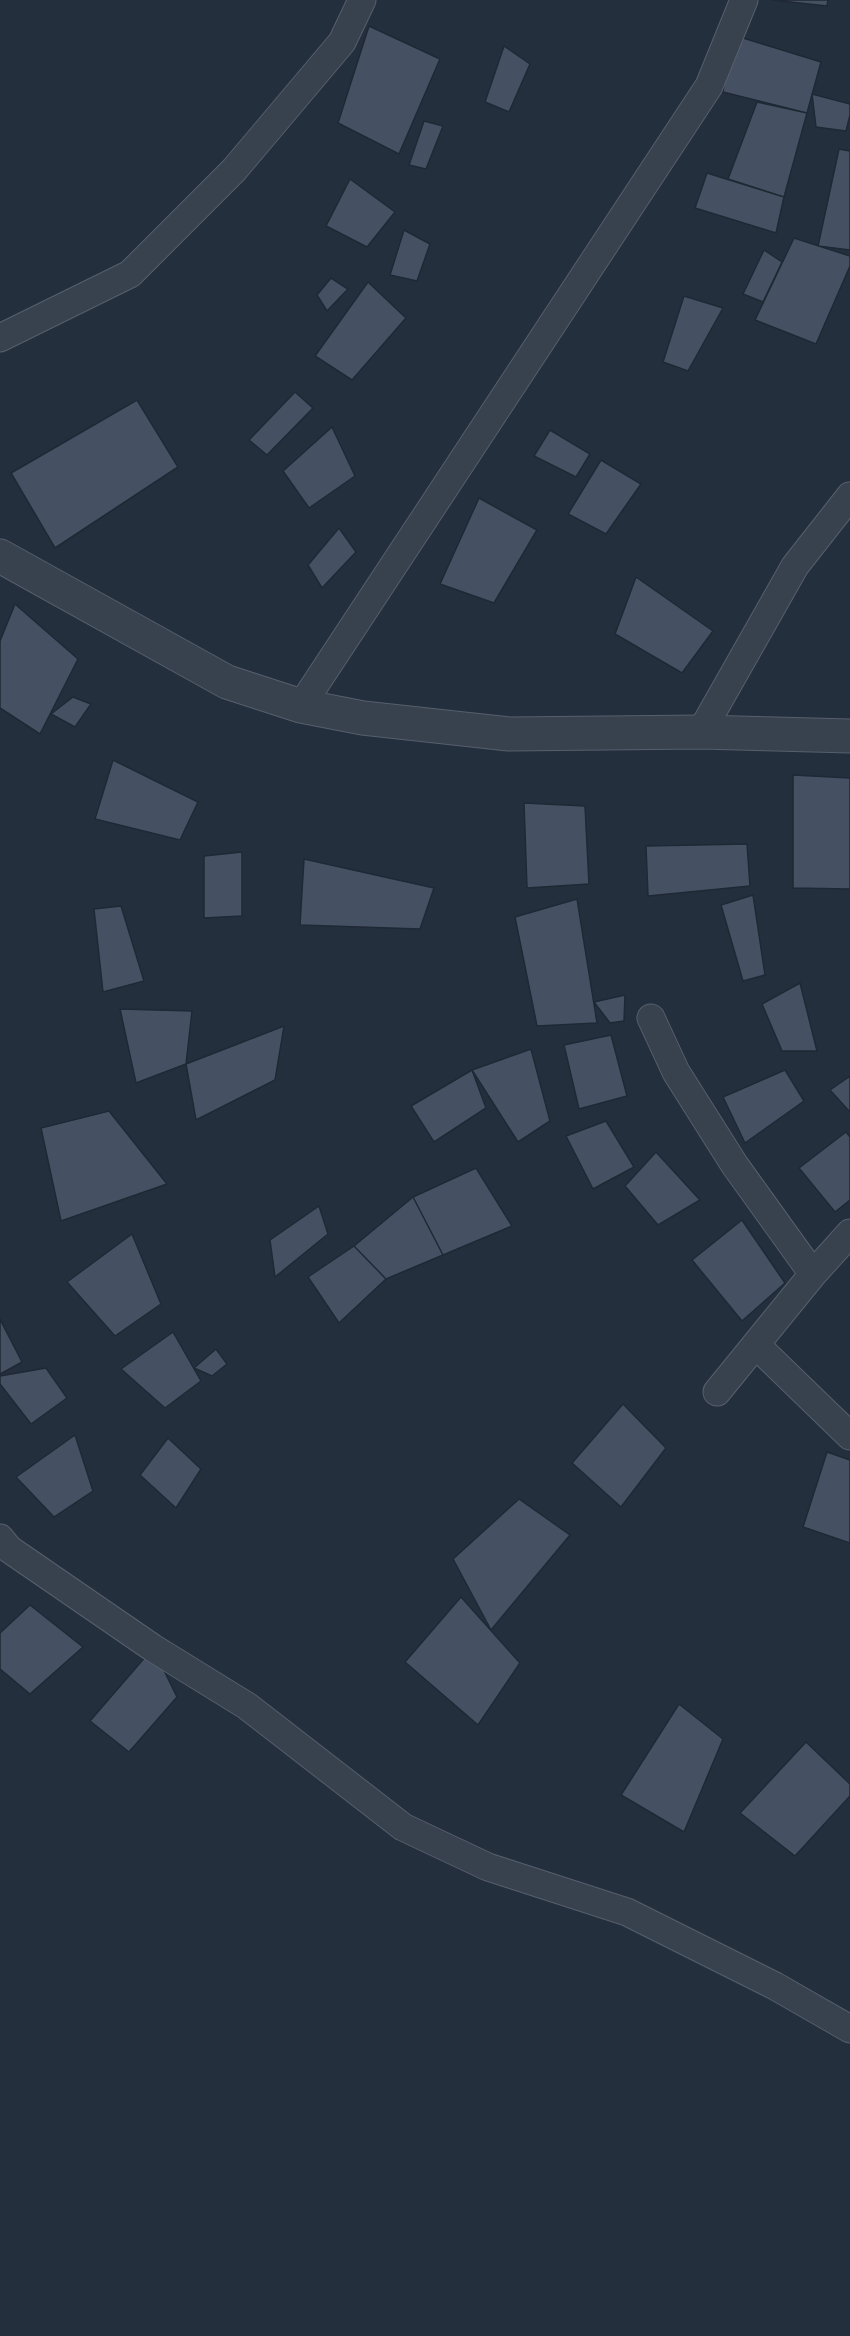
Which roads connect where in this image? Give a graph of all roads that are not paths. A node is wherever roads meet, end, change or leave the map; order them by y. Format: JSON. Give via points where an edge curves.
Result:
{"nodes":[{"id":1,"x":362,"y":0,"type":"edge"},
{"id":2,"x":744,"y":0,"type":"edge"},
{"id":3,"x":0,"y":338,"type":"edge"},
{"id":4,"x":850,"y":496,"type":"edge"},
{"id":5,"x":0,"y":556,"type":"edge"},
{"id":6,"x":301,"y":706,"type":"junction"},
{"id":7,"x":701,"y":732,"type":"junction"},
{"id":8,"x":850,"y":736,"type":"edge"},
{"id":9,"x":651,"y":1018,"type":"dead end"},
{"id":10,"x":850,"y":1233,"type":"edge"},
{"id":11,"x":813,"y":1274,"type":"junction"},
{"id":12,"x":756,"y":1345,"type":"junction"},
{"id":13,"x":717,"y":1392,"type":"dead end"},
{"id":14,"x":850,"y":1436,"type":"edge"},
{"id":15,"x":0,"y":1538,"type":"edge"},
{"id":16,"x":850,"y":2029,"type":"edge"}],
"edges":[{"from":1,"to":3,"type":"street","via":[[342,42],[242,161],[130,274]]},
{"from":2,"to":6,"type":"street","via":[[709,86]]},
{"from":4,"to":7,"type":"street","via":[[795,566]]},
{"from":5,"to":6,"type":"street","via":[[227,682]]},
{"from":6,"to":7,"type":"street","via":[[363,718],[509,734]]},
{"from":7,"to":8,"type":"street"},
{"from":9,"to":11,"type":"street","via":[[676,1072],[734,1164]]},
{"from":10,"to":11,"type":"street"},
{"from":11,"to":12,"type":"street"},
{"from":12,"to":13,"type":"street"},
{"from":12,"to":14,"type":"street"},
{"from":15,"to":16,"type":"street","via":[[9,1549],[153,1648],[247,1706],[403,1827],[488,1867],[627,1912],[775,1986]]}]}
